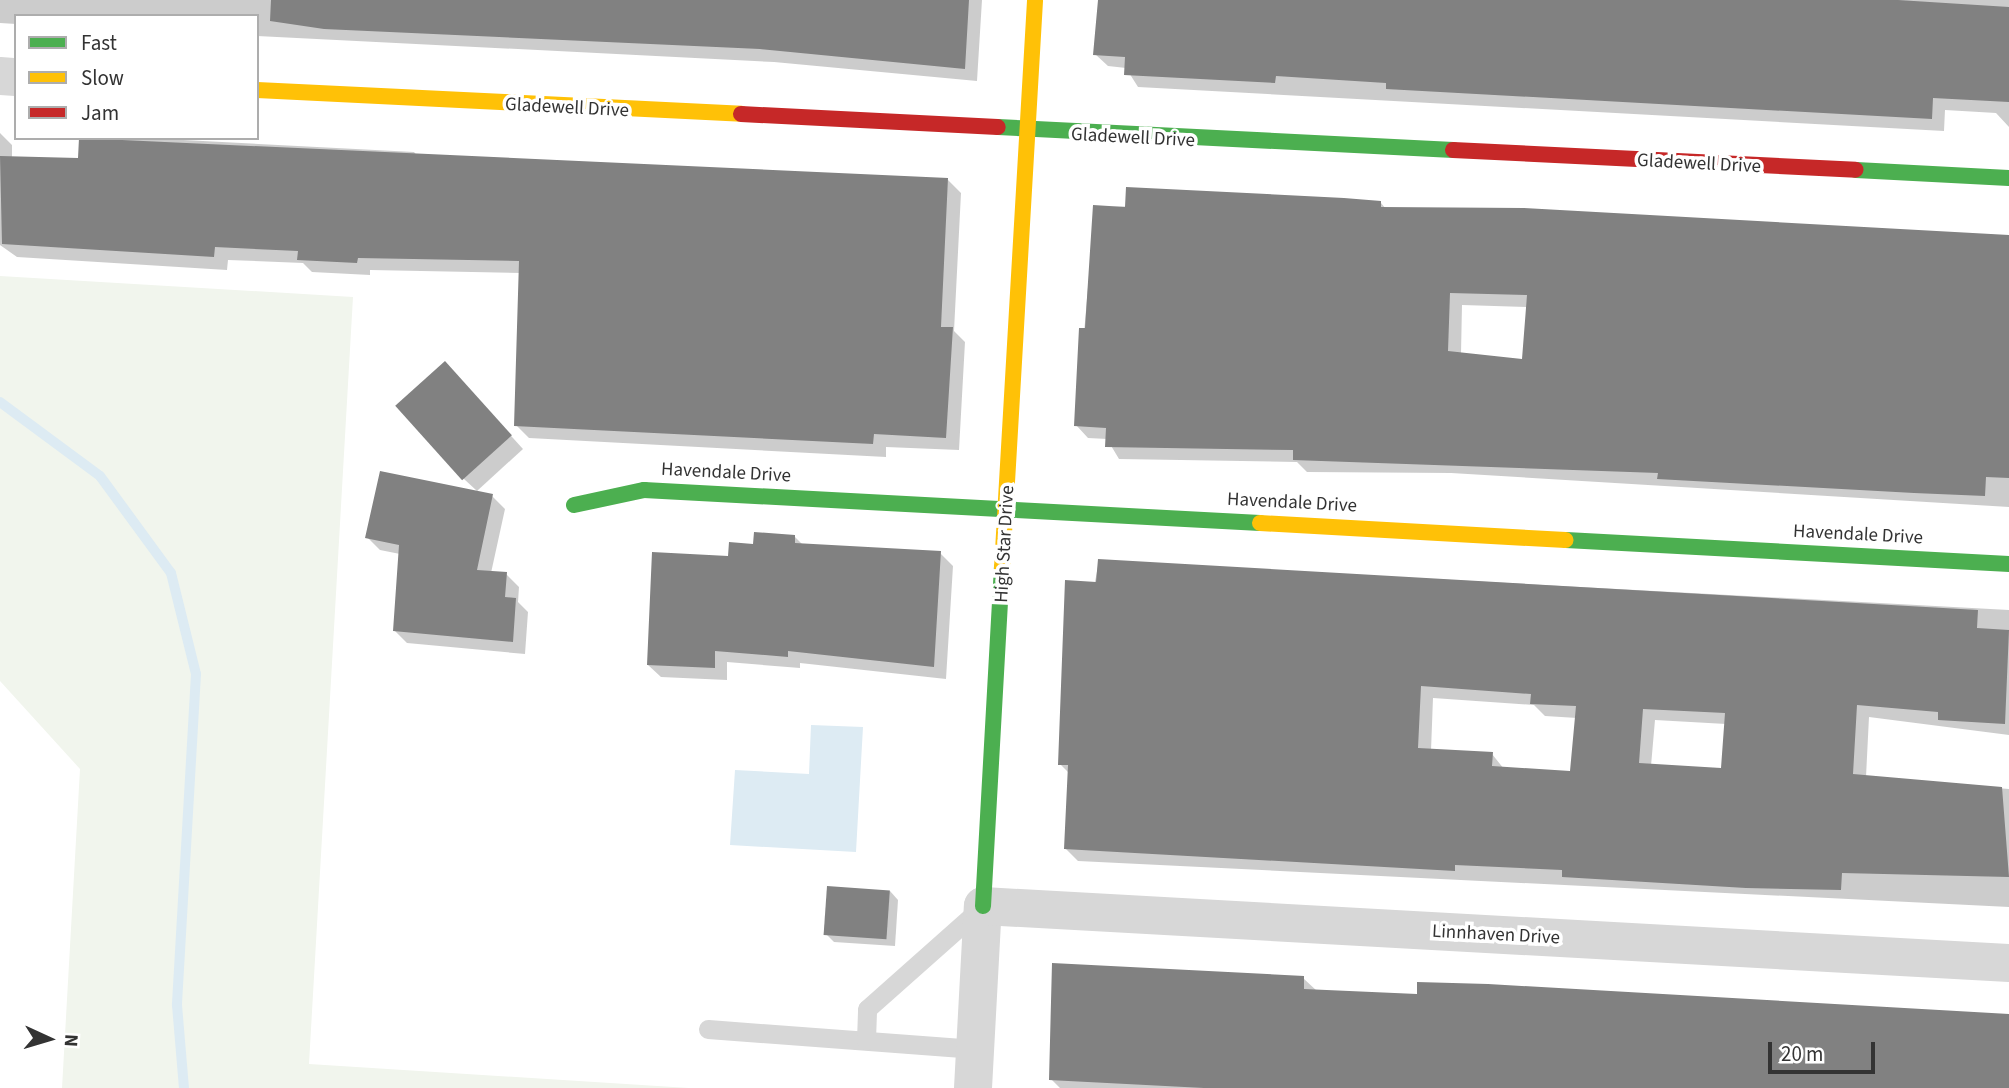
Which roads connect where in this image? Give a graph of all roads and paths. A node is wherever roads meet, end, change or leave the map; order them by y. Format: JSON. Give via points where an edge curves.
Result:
{"nodes":[{"id":1,"x":1035,"y":0,"type":"edge"},
{"id":2,"x":259,"y":90,"type":"edge"},
{"id":3,"x":1027,"y":134,"type":"junction"},
{"id":4,"x":2009,"y":178,"type":"edge"},
{"id":5,"x":574,"y":505,"type":"dead end"},
{"id":6,"x":1007,"y":508,"type":"junction"},
{"id":7,"x":2009,"y":564,"type":"edge"},
{"id":8,"x":983,"y":906,"type":"junction"},
{"id":9,"x":2009,"y":963,"type":"edge"},
{"id":10,"x":708,"y":1029,"type":"dead end"},
{"id":11,"x":866,"y":1040,"type":"junction"},
{"id":12,"x":975,"y":1049,"type":"junction"},
{"id":13,"x":973,"y":1088,"type":"edge"}],
"edges":[{"from":1,"to":3,"type":"street","name":"High Star Drive"},
{"from":2,"to":3,"type":"street","name":"Gladewell Drive"},
{"from":3,"to":4,"type":"street","name":"Gladewell Drive"},
{"from":3,"to":6,"type":"street","name":"High Star Drive"},
{"from":5,"to":6,"type":"street","name":"Havendale Drive","via":[[644,490]]},
{"from":6,"to":7,"type":"street","name":"Havendale Drive"},
{"from":6,"to":8,"type":"street","name":"High Star Drive"},
{"from":8,"to":9,"type":"street","name":"Linnhaven Drive"},
{"from":8,"to":11,"type":"lane","via":[[867,1010]]},
{"from":8,"to":12,"type":"street","name":"High Star Drive"},
{"from":10,"to":11,"type":"lane"},
{"from":11,"to":12,"type":"lane"},
{"from":12,"to":13,"type":"street","name":"High Star Drive"}]}
